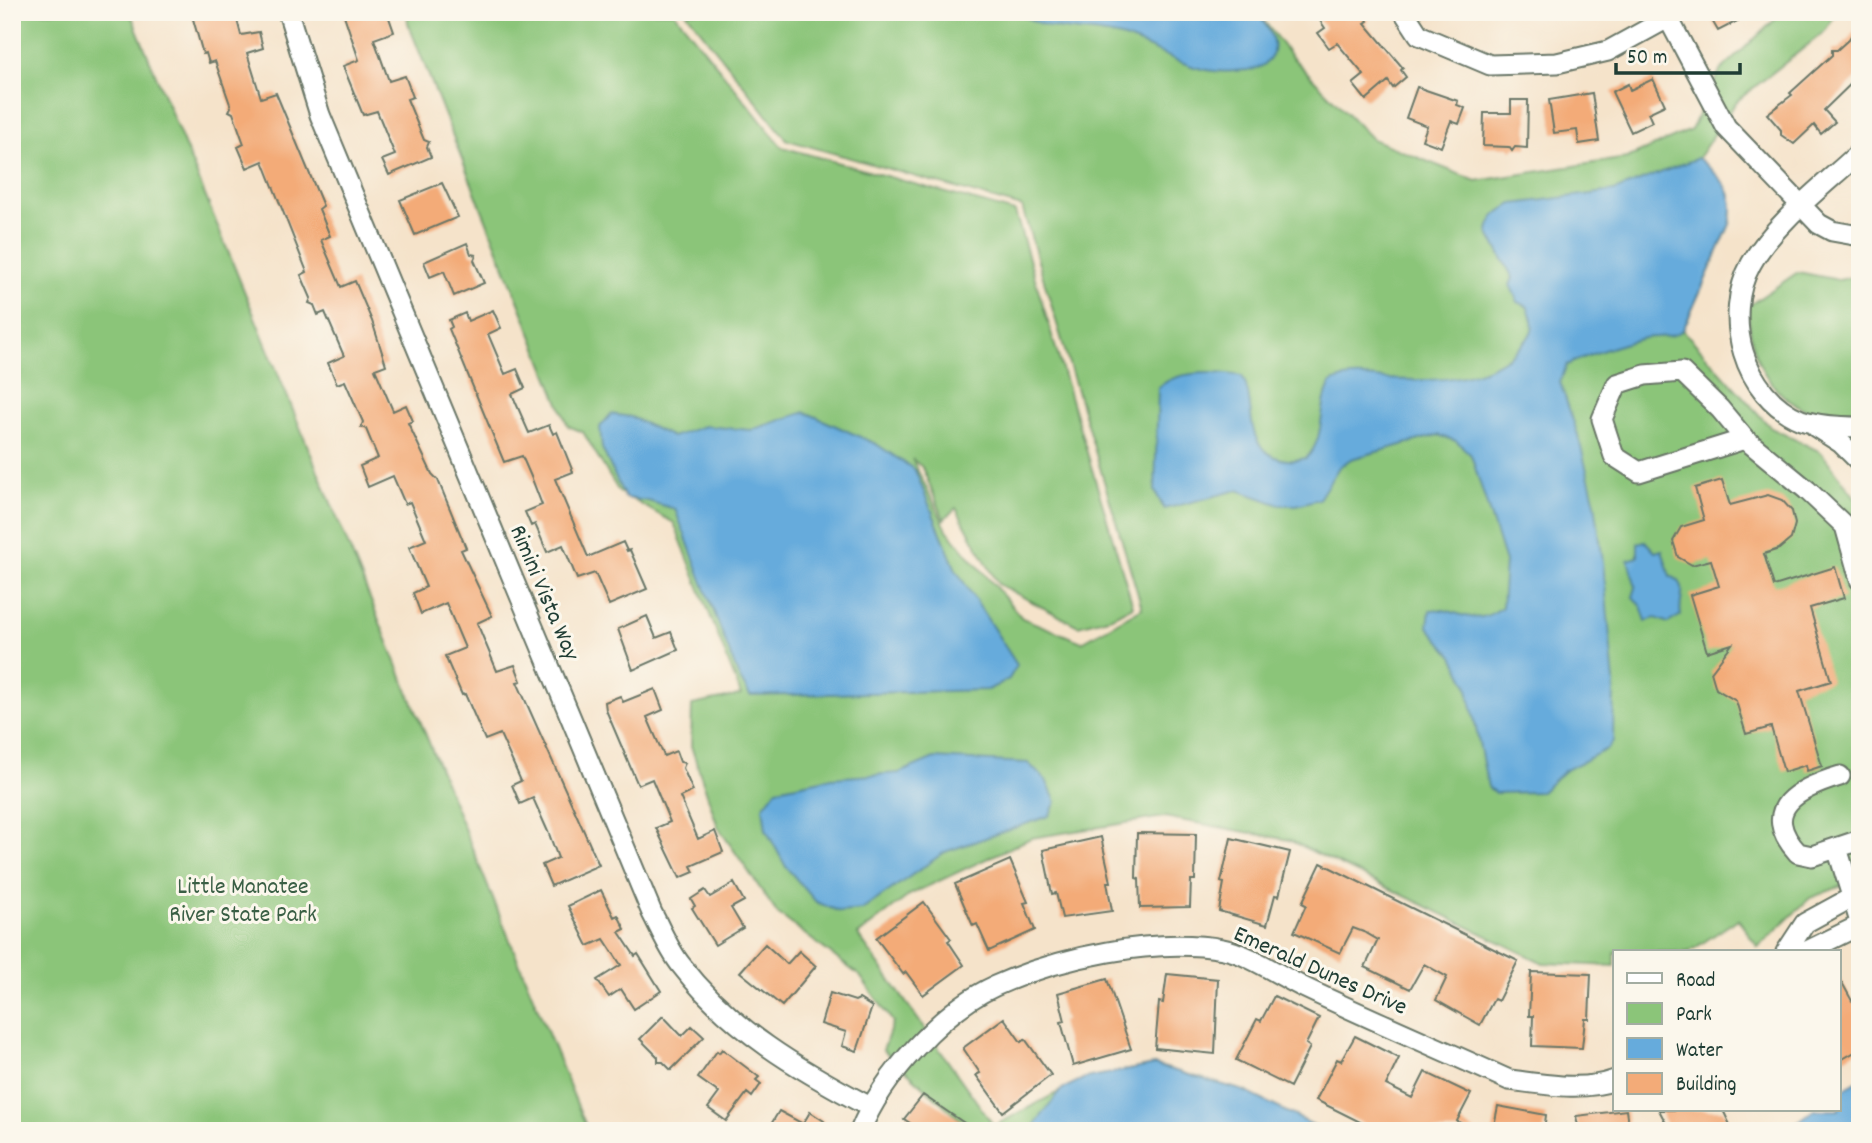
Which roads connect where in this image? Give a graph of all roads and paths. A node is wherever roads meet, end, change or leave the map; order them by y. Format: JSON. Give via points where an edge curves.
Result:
{"nodes":[{"id":1,"x":288,"y":12,"type":"edge"},
{"id":2,"x":1404,"y":12,"type":"edge"},
{"id":3,"x":1666,"y":15,"type":"edge"},
{"id":4,"x":1860,"y":152,"type":"edge"},
{"id":5,"x":1801,"y":208,"type":"junction"},
{"id":6,"x":1860,"y":236,"type":"edge"},
{"id":7,"x":1802,"y":420,"type":"junction"},
{"id":8,"x":1860,"y":427,"type":"edge"},
{"id":9,"x":1745,"y":439,"type":"junction"},
{"id":10,"x":1860,"y":462,"type":"edge"},
{"id":11,"x":1859,"y":578,"type":"edge"},
{"id":12,"x":1840,"y":776,"type":"dead end"},
{"id":13,"x":1860,"y":840,"type":"edge"},
{"id":14,"x":1837,"y":848,"type":"junction"},
{"id":15,"x":1856,"y":894,"type":"edge"},
{"id":16,"x":1860,"y":924,"type":"edge"},
{"id":17,"x":1787,"y":950,"type":"edge"},
{"id":18,"x":1809,"y":950,"type":"edge"},
{"id":19,"x":1613,"y":1081,"type":"edge"},
{"id":20,"x":870,"y":1107,"type":"junction"},
{"id":21,"x":860,"y":1131,"type":"edge"}],
"edges":[{"from":1,"to":20,"type":"street","name":"Rimini Vista Way","via":[[320,115],[652,913],[679,963],[755,1040]]},
{"from":2,"to":3,"type":"street","via":[[1419,35],[1490,65],[1557,63],[1608,51]]},
{"from":3,"to":5,"type":"street","via":[[1726,127]]},
{"from":4,"to":5,"type":"street"},
{"from":5,"to":6,"type":"street","via":[[1832,231]]},
{"from":5,"to":7,"type":"street","via":[[1751,264],[1741,288],[1737,319],[1746,360],[1759,384],[1777,404]]},
{"from":7,"to":8,"type":"street"},
{"from":7,"to":10,"type":"street","via":[[1841,443]]},
{"from":9,"to":9,"type":"street","via":[[1682,372],[1645,374],[1617,384],[1602,419],[1614,456],[1639,472]]},
{"from":9,"to":11,"type":"street","via":[[1845,526]]},
{"from":12,"to":14,"type":"street","via":[[1794,795],[1783,814],[1782,828],[1798,853],[1812,856]]},
{"from":13,"to":14,"type":"street"},
{"from":14,"to":15,"type":"street"},
{"from":15,"to":16,"type":"street"},
{"from":15,"to":17,"type":"street","via":[[1805,923]]},
{"from":16,"to":18,"type":"street"},
{"from":19,"to":20,"type":"street","name":"Emerald Dunes Drive","via":[[1556,1086],[1508,1080],[1226,949],[1151,944],[1071,961],[994,986],[936,1026]]},
{"from":20,"to":21,"type":"street","name":"Emerald Dunes Drive"}]}
